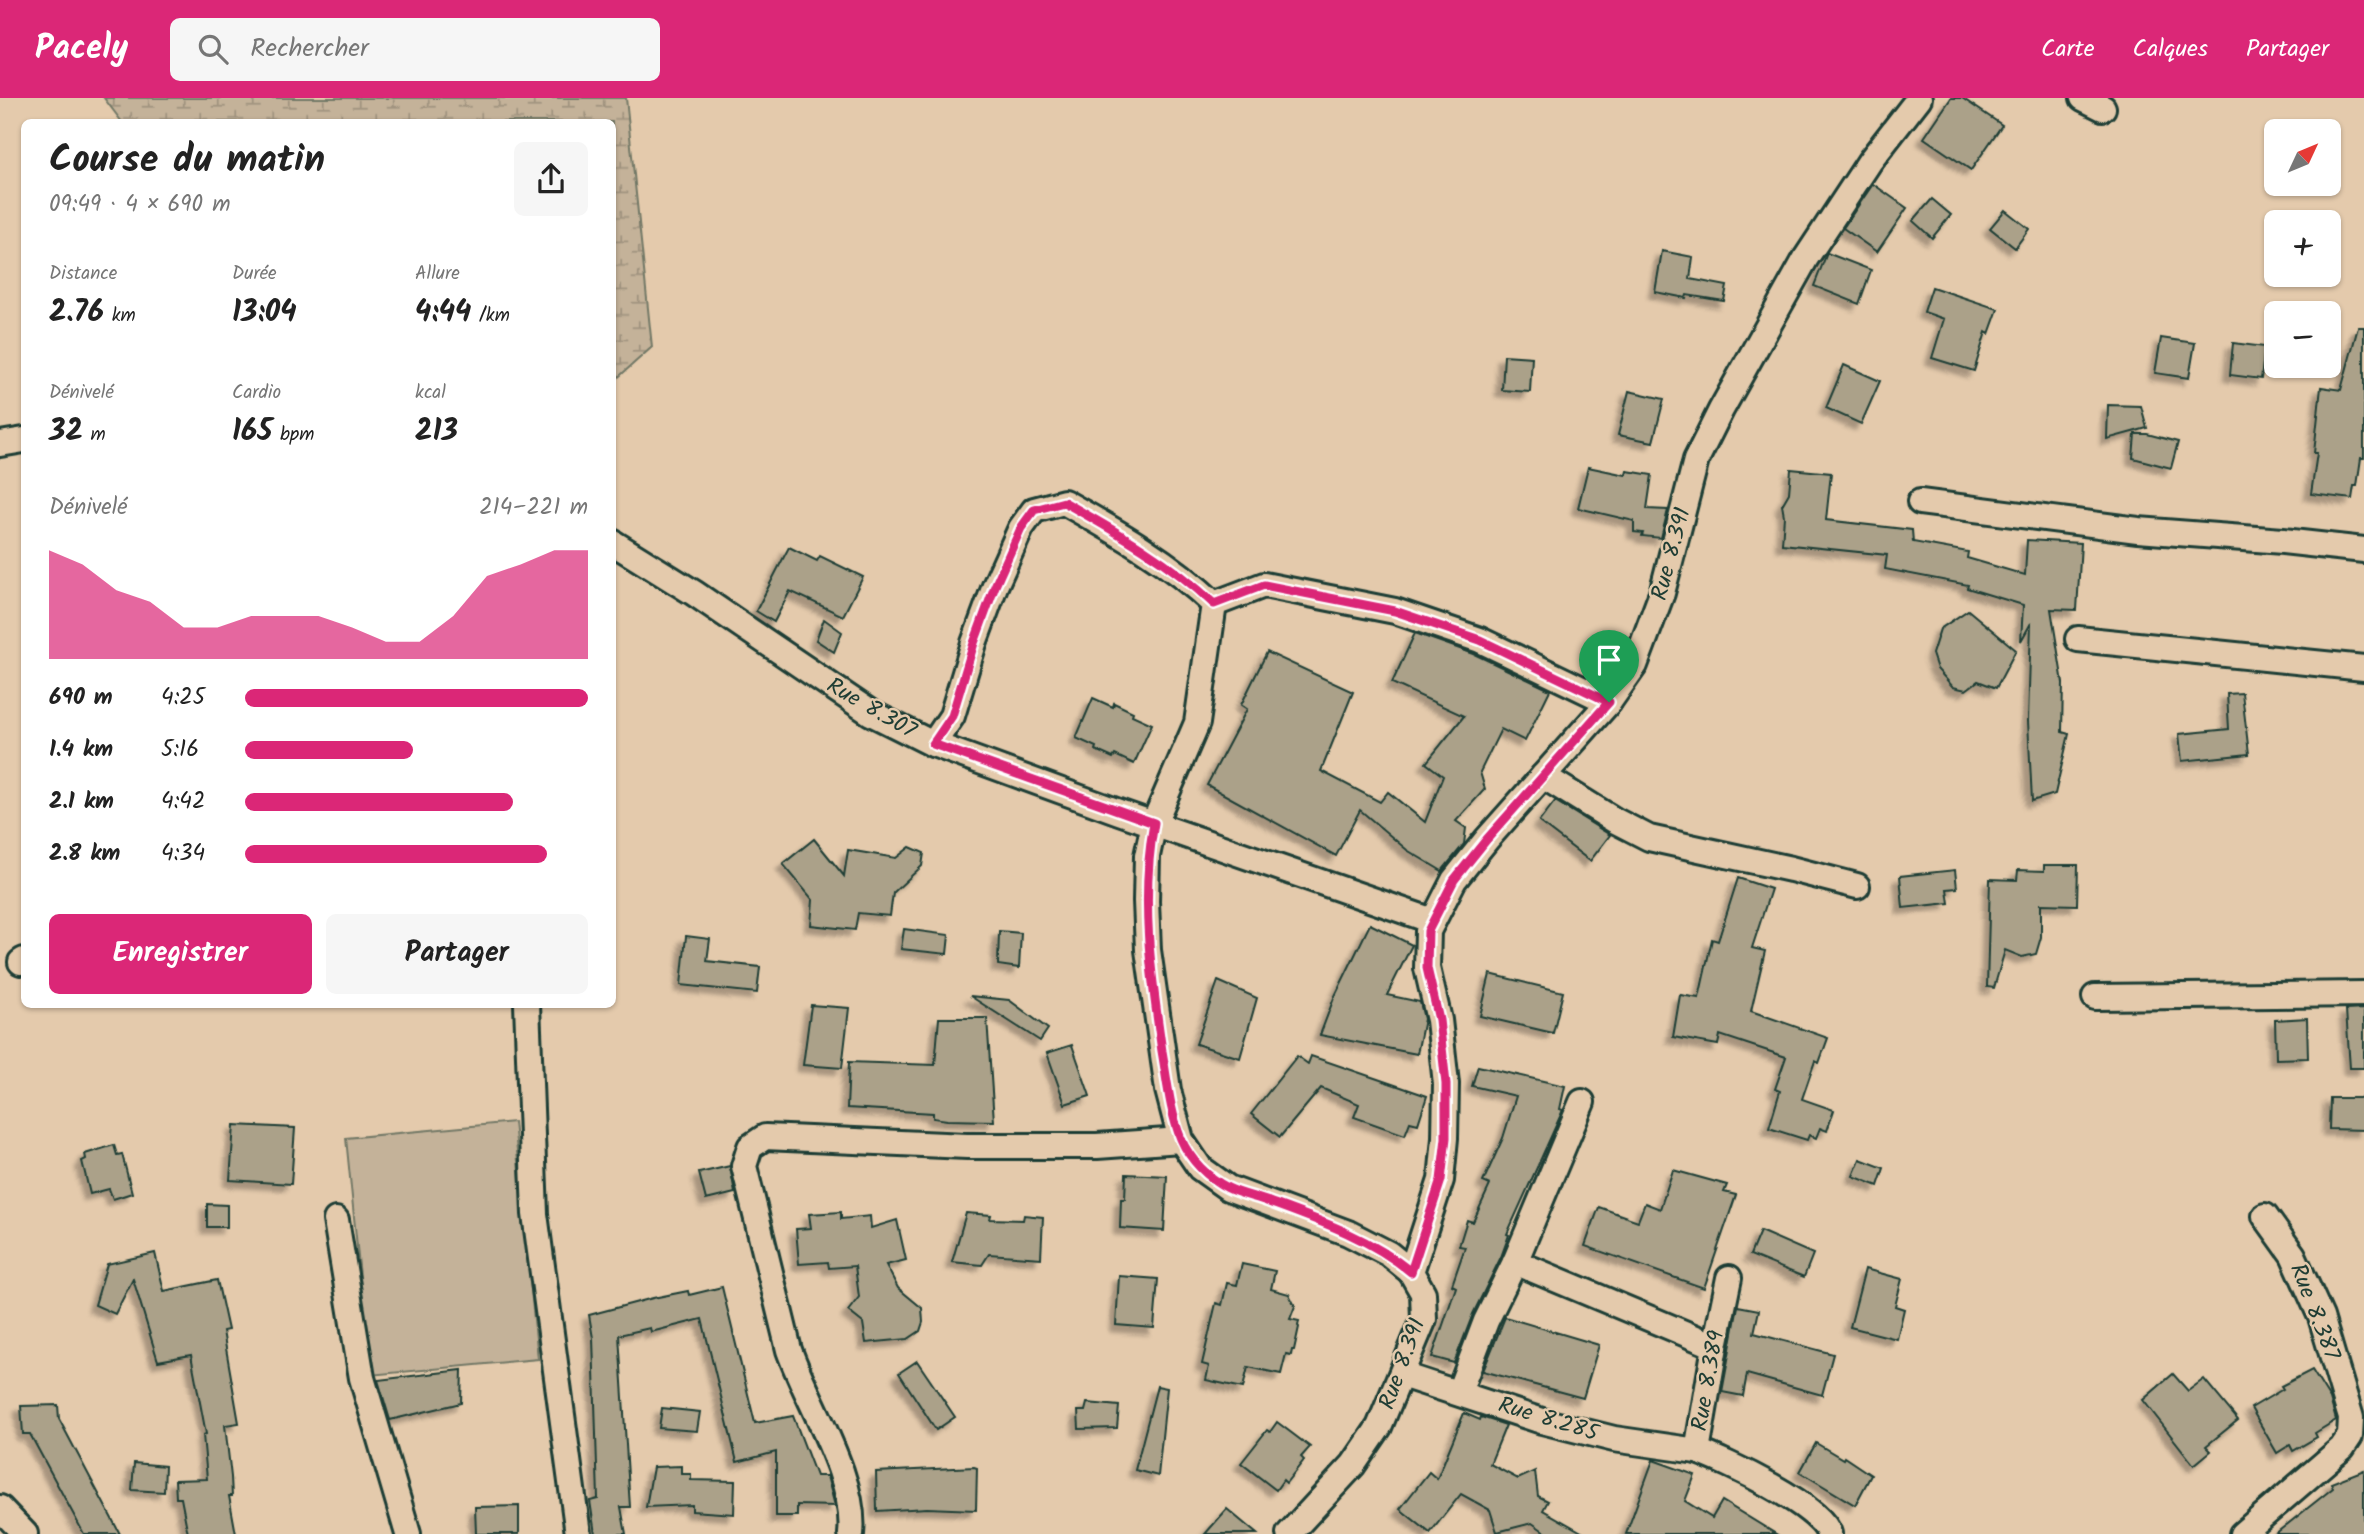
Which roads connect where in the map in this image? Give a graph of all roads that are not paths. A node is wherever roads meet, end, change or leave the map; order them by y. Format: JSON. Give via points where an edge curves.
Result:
{"nodes":[{"id":1,"x":1919,"y":98,"type":"edge"},
{"id":2,"x":21,"y":440,"type":"edge"},
{"id":3,"x":0,"y":444,"type":"edge"},
{"id":4,"x":1920,"y":502,"type":"dead end"},
{"id":5,"x":616,"y":544,"type":"edge"},
{"id":6,"x":2364,"y":550,"type":"edge"},
{"id":7,"x":1214,"y":604,"type":"junction"},
{"id":8,"x":2078,"y":639,"type":"dead end"},
{"id":9,"x":2364,"y":668,"type":"edge"},
{"id":10,"x":1609,"y":702,"type":"junction"},
{"id":11,"x":933,"y":744,"type":"junction"},
{"id":12,"x":1543,"y":776,"type":"junction"},
{"id":13,"x":1154,"y":823,"type":"junction"},
{"id":14,"x":1857,"y":886,"type":"dead end"},
{"id":15,"x":1433,"y":921,"type":"junction"},
{"id":16,"x":2364,"y":994,"type":"edge"},
{"id":17,"x":2095,"y":997,"type":"dead end"},
{"id":18,"x":527,"y":1008,"type":"edge"},
{"id":19,"x":1582,"y":1102,"type":"dead end"},
{"id":20,"x":1181,"y":1140,"type":"junction"},
{"id":21,"x":2265,"y":1216,"type":"dead end"},
{"id":22,"x":336,"y":1220,"type":"dead end"},
{"id":23,"x":1515,"y":1262,"type":"junction"},
{"id":24,"x":1411,"y":1272,"type":"junction"},
{"id":25,"x":1729,"y":1278,"type":"dead end"},
{"id":26,"x":1715,"y":1346,"type":"junction"},
{"id":27,"x":1402,"y":1375,"type":"junction"},
{"id":28,"x":1459,"y":1392,"type":"junction"},
{"id":29,"x":1697,"y":1451,"type":"junction"},
{"id":30,"x":0,"y":1508,"type":"edge"},
{"id":31,"x":25,"y":1534,"type":"edge"},
{"id":32,"x":408,"y":1534,"type":"edge"},
{"id":33,"x":578,"y":1534,"type":"edge"},
{"id":34,"x":851,"y":1534,"type":"edge"},
{"id":35,"x":1290,"y":1534,"type":"edge"},
{"id":36,"x":1829,"y":1534,"type":"edge"},
{"id":37,"x":2242,"y":1534,"type":"edge"}],
"edges":[{"from":1,"to":10,"type":"street","name":"Rue 8.391","via":[[1870,161],[1806,258],[1721,410],[1696,460],[1651,627],[1634,665]]},
{"from":2,"to":3,"type":"street"},
{"from":4,"to":6,"type":"street","via":[[2138,530]]},
{"from":5,"to":11,"type":"street","name":"Rue 8.307","via":[[871,713]]},
{"from":7,"to":10,"type":"street","via":[[1264,585],[1395,611],[1480,640]]},
{"from":7,"to":11,"type":"street","via":[[1190,581],[1124,536],[1064,502],[1034,510],[995,586],[952,716]]},
{"from":7,"to":13,"type":"street","via":[[1197,723]]},
{"from":8,"to":9,"type":"street"},
{"from":10,"to":12,"type":"street","name":"Rue 8.391"},
{"from":11,"to":13,"type":"street","name":"Rue 8.307"},
{"from":12,"to":14,"type":"street","via":[[1649,838]]},
{"from":12,"to":15,"type":"street","name":"Rue 8.391","via":[[1454,880]]},
{"from":13,"to":15,"type":"street","name":"Rue 8.307"},
{"from":13,"to":20,"type":"street","via":[[1147,856],[1149,950],[1168,1090]]},
{"from":15,"to":24,"type":"street","name":"Rue 8.391","via":[[1428,931],[1427,968],[1439,1020],[1446,1138],[1441,1180]]},
{"from":16,"to":17,"type":"street"},
{"from":18,"to":33,"type":"street","via":[[535,1214]]},
{"from":19,"to":23,"type":"street"},
{"from":20,"to":24,"type":"street","via":[[1200,1168],[1228,1188],[1348,1233],[1389,1254]]},
{"from":20,"to":34,"type":"street","via":[[1097,1146],[967,1146],[765,1137],[750,1147],[744,1166],[789,1350],[842,1472],[850,1501]]},
{"from":21,"to":37,"type":"street","name":"Rue 8.387","via":[[2293,1255],[2320,1317],[2351,1418],[2350,1436],[2342,1448]]},
{"from":22,"to":32,"type":"street","via":[[362,1378]]},
{"from":23,"to":26,"type":"street"},
{"from":23,"to":28,"type":"street"},
{"from":24,"to":27,"type":"street","name":"Rue 8.391","via":[[1423,1293],[1424,1319]]},
{"from":25,"to":26,"type":"street","name":"Rue 8.389"},
{"from":26,"to":29,"type":"street","name":"Rue 8.389"},
{"from":27,"to":28,"type":"street","name":"Rue 8.285"},
{"from":27,"to":35,"type":"street","name":"Rue 8.391","via":[[1368,1446]]},
{"from":28,"to":29,"type":"street","name":"Rue 8.285","via":[[1542,1421]]},
{"from":29,"to":36,"type":"street","name":"Rue 8.389","via":[[1757,1478],[1813,1513]]},
{"from":30,"to":31,"type":"street"}]}
